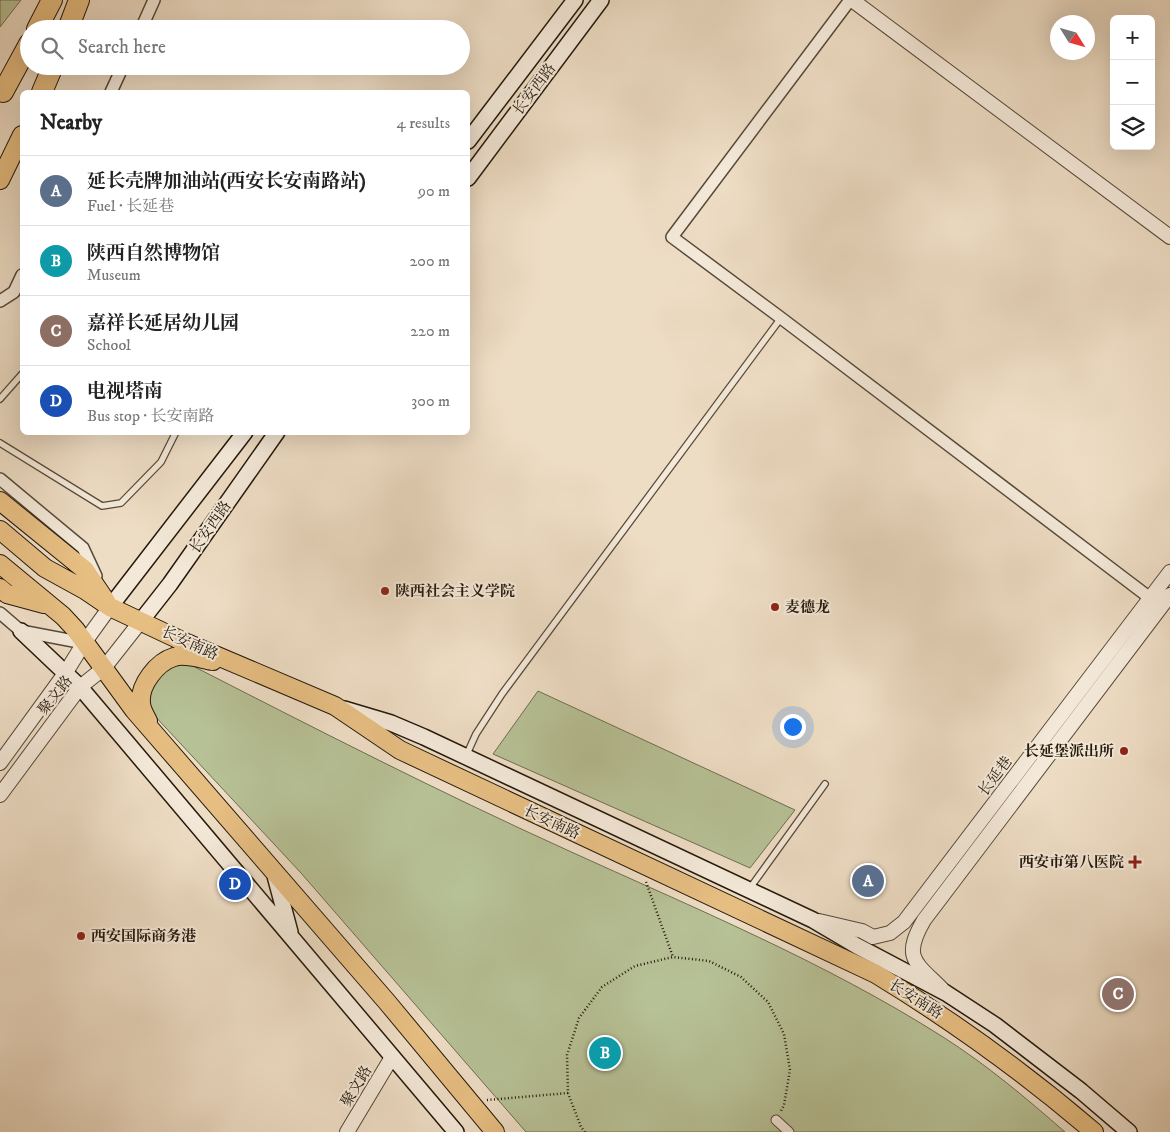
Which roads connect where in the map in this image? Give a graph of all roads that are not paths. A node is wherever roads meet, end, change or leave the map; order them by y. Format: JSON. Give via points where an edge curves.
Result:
{"nodes":[{"id":1,"x":52,"y":0,"type":"edge"},
{"id":2,"x":80,"y":0,"type":"edge"},
{"id":3,"x":154,"y":0,"type":"edge"},
{"id":4,"x":576,"y":0,"type":"edge"},
{"id":5,"x":601,"y":0,"type":"edge"},
{"id":6,"x":851,"y":0,"type":"edge"},
{"id":7,"x":42,"y":20,"type":"edge"},
{"id":8,"x":72,"y":20,"type":"edge"},
{"id":9,"x":144,"y":20,"type":"edge"},
{"id":10,"x":20,"y":60,"type":"edge"},
{"id":11,"x":49,"y":75,"type":"edge"},
{"id":12,"x":119,"y":75,"type":"edge"},
{"id":13,"x":43,"y":90,"type":"edge"},
{"id":14,"x":112,"y":90,"type":"edge"},
{"id":15,"x":1,"y":95,"type":"edge"},
{"id":16,"x":470,"y":138,"type":"edge"},
{"id":17,"x":20,"y":139,"type":"edge"},
{"id":18,"x":470,"y":175,"type":"edge"},
{"id":19,"x":0,"y":180,"type":"edge"},
{"id":20,"x":1170,"y":237,"type":"edge"},
{"id":21,"x":20,"y":279,"type":"edge"},
{"id":22,"x":0,"y":301,"type":"edge"},
{"id":23,"x":781,"y":318,"type":"junction"},
{"id":24,"x":20,"y":376,"type":"edge"},
{"id":25,"x":0,"y":398,"type":"edge"},
{"id":26,"x":174,"y":435,"type":"edge"},
{"id":27,"x":241,"y":435,"type":"edge"},
{"id":28,"x":275,"y":435,"type":"edge"},
{"id":29,"x":0,"y":443,"type":"edge"},
{"id":30,"x":0,"y":479,"type":"edge"},
{"id":31,"x":0,"y":501,"type":"edge"},
{"id":32,"x":0,"y":530,"type":"edge"},
{"id":33,"x":0,"y":564,"type":"edge"},
{"id":34,"x":1170,"y":572,"type":"edge"},
{"id":35,"x":0,"y":588,"type":"edge"},
{"id":36,"x":1170,"y":595,"type":"edge"},
{"id":37,"x":1150,"y":598,"type":"junction"},
{"id":38,"x":51,"y":606,"type":"junction"},
{"id":39,"x":110,"y":607,"type":"junction"},
{"id":40,"x":0,"y":613,"type":"edge"},
{"id":41,"x":141,"y":621,"type":"junction"},
{"id":42,"x":21,"y":631,"type":"junction"},
{"id":43,"x":84,"y":643,"type":"junction"},
{"id":44,"x":240,"y":666,"type":"junction"},
{"id":45,"x":104,"y":668,"type":"junction"},
{"id":46,"x":66,"y":672,"type":"junction"},
{"id":47,"x":80,"y":687,"type":"junction"},
{"id":48,"x":334,"y":706,"type":"junction"},
{"id":49,"x":159,"y":739,"type":"junction"},
{"id":50,"x":466,"y":756,"type":"junction"},
{"id":51,"x":0,"y":763,"type":"edge"},
{"id":52,"x":825,"y":784,"type":"dead end"},
{"id":53,"x":0,"y":795,"type":"edge"},
{"id":54,"x":274,"y":871,"type":"junction"},
{"id":55,"x":749,"y":890,"type":"junction"},
{"id":56,"x":813,"y":920,"type":"junction"},
{"id":57,"x":292,"y":938,"type":"junction"},
{"id":58,"x":946,"y":993,"type":"junction"},
{"id":59,"x":392,"y":1057,"type":"junction"},
{"id":60,"x":776,"y":1120,"type":"road end"},
{"id":61,"x":347,"y":1132,"type":"edge"},
{"id":62,"x":456,"y":1132,"type":"edge"},
{"id":63,"x":495,"y":1132,"type":"edge"},
{"id":64,"x":789,"y":1132,"type":"edge"},
{"id":65,"x":1094,"y":1132,"type":"edge"},
{"id":66,"x":1128,"y":1132,"type":"edge"}],
"edges":[{"from":1,"to":7,"type":"highway"},
{"from":2,"to":8,"type":"highway"},
{"from":3,"to":9,"type":"street"},
{"from":4,"to":16,"type":"main road","name":"长安西路"},
{"from":5,"to":18,"type":"main road","name":"长安西路"},
{"from":6,"to":20,"type":"street"},
{"from":6,"to":23,"type":"street","via":[[672,237]]},
{"from":10,"to":15,"type":"highway"},
{"from":11,"to":13,"type":"highway"},
{"from":12,"to":14,"type":"street"},
{"from":17,"to":19,"type":"main road"},
{"from":21,"to":22,"type":"street","via":[[14,292]]},
{"from":23,"to":37,"type":"street"},
{"from":23,"to":50,"type":"lane","via":[[502,694]]},
{"from":24,"to":25,"type":"lane"},
{"from":26,"to":29,"type":"lane","via":[[161,462],[121,503],[102,506]]},
{"from":27,"to":39,"type":"main road","name":"长安西路"},
{"from":28,"to":41,"type":"main road","name":"长安西路"},
{"from":30,"to":39,"type":"street","via":[[83,548]]},
{"from":31,"to":39,"type":"main road","via":[[85,570]]},
{"from":32,"to":39,"type":"main road","name":"长安南路","via":[[46,568]]},
{"from":33,"to":38,"type":"main road"},
{"from":34,"to":37,"type":"street","name":"长延巷"},
{"from":35,"to":38,"type":"main road","via":[[7,594]]},
{"from":36,"to":58,"type":"street","name":"长延巷","via":[[917,932],[912,956]]},
{"from":37,"to":56,"type":"street","name":"长延巷","via":[[904,922],[890,934],[873,937],[862,931]]},
{"from":38,"to":43,"type":"main road"},
{"from":39,"to":41,"type":"main road","name":"长安南路"},
{"from":39,"to":43,"type":"street","name":"聚文路"},
{"from":40,"to":42,"type":"street"},
{"from":41,"to":44,"type":"main road","name":"长安南路"},
{"from":41,"to":45,"type":"street","name":"聚文路"},
{"from":42,"to":43,"type":"street"},
{"from":42,"to":46,"type":"main road"},
{"from":43,"to":45,"type":"main road"},
{"from":43,"to":46,"type":"street","name":"聚文路"},
{"from":44,"to":48,"type":"main road","name":"长安南路"},
{"from":44,"to":49,"type":"main road","via":[[180,656],[161,664],[144,687],[140,702]]},
{"from":45,"to":47,"type":"street","name":"聚文路"},
{"from":45,"to":49,"type":"main road"},
{"from":46,"to":47,"type":"main road"},
{"from":46,"to":51,"type":"street","name":"聚文路"},
{"from":47,"to":53,"type":"street","name":"聚文路"},
{"from":47,"to":57,"type":"main road"},
{"from":48,"to":50,"type":"main road","via":[[391,723]]},
{"from":48,"to":65,"type":"main road","name":"长安南路","via":[[400,750],[876,974],[997,1054]]},
{"from":49,"to":54,"type":"main road"},
{"from":50,"to":55,"type":"main road"},
{"from":52,"to":55,"type":"lane"},
{"from":54,"to":57,"type":"main road"},
{"from":54,"to":63,"type":"main road"},
{"from":55,"to":56,"type":"main road"},
{"from":56,"to":58,"type":"main road"},
{"from":57,"to":59,"type":"main road"},
{"from":58,"to":66,"type":"main road","via":[[1036,1056]]},
{"from":59,"to":61,"type":"street","name":"聚文路"},
{"from":59,"to":62,"type":"main road"},
{"from":60,"to":64,"type":"street"}]}
